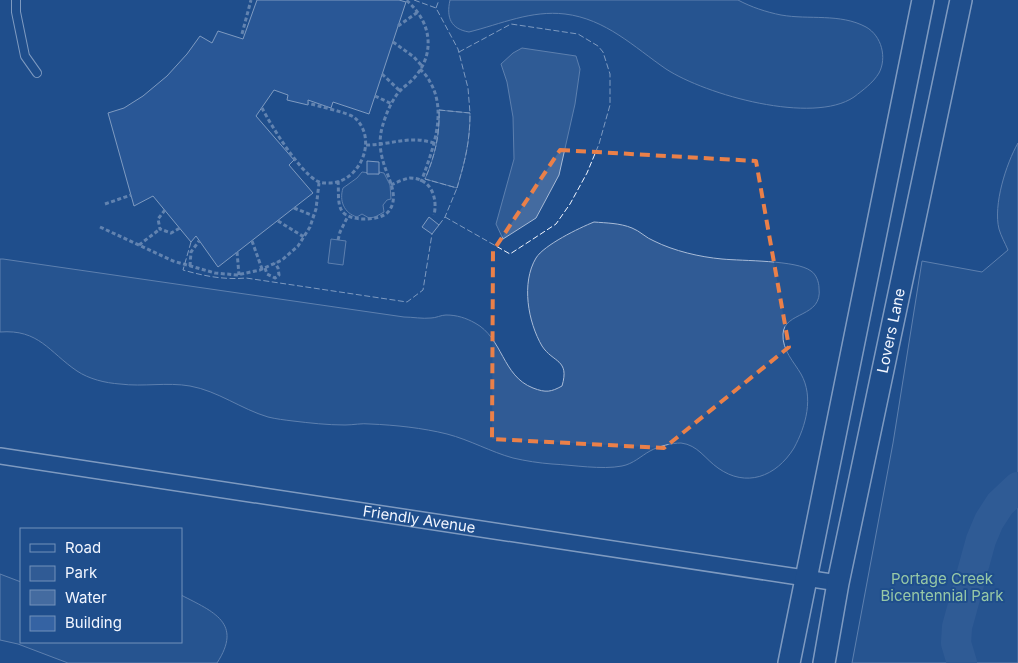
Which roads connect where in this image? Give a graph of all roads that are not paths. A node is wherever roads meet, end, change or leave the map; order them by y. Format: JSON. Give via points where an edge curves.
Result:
{"nodes":[{"id":1,"x":16,"y":0,"type":"edge"},
{"id":2,"x":923,"y":0,"type":"edge"},
{"id":3,"x":961,"y":0,"type":"edge"},
{"id":4,"x":37,"y":73,"type":"dead end"},
{"id":5,"x":0,"y":456,"type":"edge"},
{"id":6,"x":805,"y":578,"type":"junction"},
{"id":7,"x":838,"y":584,"type":"junction"},
{"id":8,"x":789,"y":663,"type":"edge"},
{"id":9,"x":824,"y":663,"type":"edge"}],
"edges":[{"from":1,"to":4,"type":"lane","via":[[25,56]]},
{"from":2,"to":6,"type":"street"},
{"from":3,"to":7,"type":"street","name":"Lovers Lane"},
{"from":5,"to":6,"type":"street","name":"Friendly Avenue"},
{"from":6,"to":7,"type":"street","name":"Friendly Avenue"},
{"from":6,"to":8,"type":"street"},
{"from":7,"to":9,"type":"street","name":"Lovers Lane"}]}
